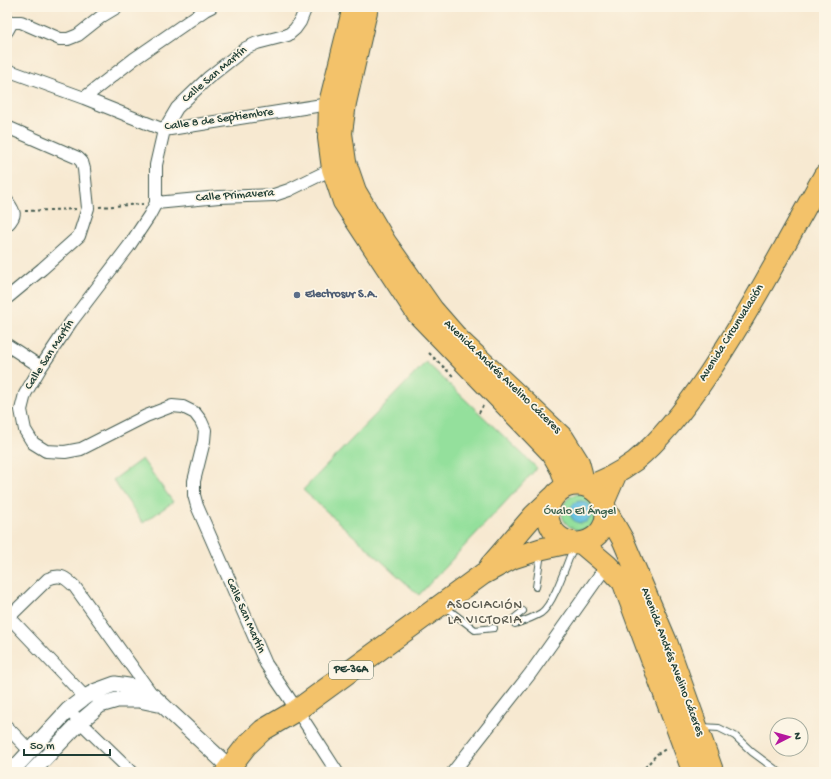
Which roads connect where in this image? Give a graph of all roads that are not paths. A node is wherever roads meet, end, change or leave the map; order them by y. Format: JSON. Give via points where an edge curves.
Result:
{"nodes":[{"id":1,"x":117,"y":7,"type":"edge"},
{"id":2,"x":211,"y":7,"type":"edge"},
{"id":3,"x":306,"y":7,"type":"edge"},
{"id":4,"x":353,"y":7,"type":"edge"},
{"id":5,"x":368,"y":7,"type":"edge"},
{"id":6,"x":7,"y":32,"type":"edge"},
{"id":7,"x":7,"y":70,"type":"edge"},
{"id":8,"x":84,"y":98,"type":"junction"},
{"id":9,"x":338,"y":103,"type":"junction"},
{"id":10,"x":7,"y":127,"type":"edge"},
{"id":11,"x":164,"y":130,"type":"junction"},
{"id":12,"x":332,"y":169,"type":"junction"},
{"id":13,"x":824,"y":174,"type":"edge"},
{"id":14,"x":156,"y":203,"type":"junction"},
{"id":15,"x":11,"y":206,"type":"edge"},
{"id":16,"x":362,"y":217,"type":"junction"},
{"id":17,"x":7,"y":225,"type":"edge"},
{"id":18,"x":7,"y":298,"type":"edge"},
{"id":19,"x":7,"y":345,"type":"edge"},
{"id":20,"x":41,"y":368,"type":"junction"},
{"id":21,"x":617,"y":473,"type":"junction"},
{"id":22,"x":573,"y":489,"type":"junction"},
{"id":23,"x":605,"y":506,"type":"junction"},
{"id":24,"x":576,"y":542,"type":"junction"},
{"id":25,"x":541,"y":550,"type":"junction"},
{"id":26,"x":607,"y":565,"type":"junction"},
{"id":27,"x":483,"y":574,"type":"junction"},
{"id":28,"x":536,"y":587,"type":"dead end"},
{"id":29,"x":442,"y":604,"type":"junction"},
{"id":30,"x":523,"y":611,"type":"dead end"},
{"id":31,"x":8,"y":618,"type":"edge"},
{"id":32,"x":494,"y":629,"type":"dead end"},
{"id":33,"x":84,"y":697,"type":"junction"},
{"id":34,"x":157,"y":700,"type":"junction"},
{"id":35,"x":68,"y":710,"type":"junction"},
{"id":36,"x":297,"y":710,"type":"junction"},
{"id":37,"x":80,"y":722,"type":"junction"},
{"id":38,"x":7,"y":727,"type":"edge"},
{"id":39,"x":698,"y":727,"type":"junction"},
{"id":40,"x":30,"y":751,"type":"junction"},
{"id":41,"x":228,"y":770,"type":"edge"},
{"id":42,"x":11,"y":772,"type":"edge"},
{"id":43,"x":32,"y":772,"type":"edge"},
{"id":44,"x":132,"y":772,"type":"edge"},
{"id":45,"x":337,"y":772,"type":"edge"},
{"id":46,"x":453,"y":772,"type":"edge"},
{"id":47,"x":693,"y":772,"type":"edge"},
{"id":48,"x":713,"y":772,"type":"edge"},
{"id":49,"x":779,"y":772,"type":"edge"}],
"edges":[{"from":1,"to":6,"type":"street","via":[[78,35],[68,39],[60,39],[16,21],[12,22]]},
{"from":2,"to":8,"type":"street","via":[[134,58]]},
{"from":3,"to":11,"type":"street","name":"Calle San Martín","via":[[300,22],[288,35],[246,48],[208,78],[177,108]]},
{"from":4,"to":9,"type":"main road","name":"Avenida Andrés Avelino Cáceres"},
{"from":5,"to":9,"type":"main road","name":"Avenida Andrés Avelino Cáceres"},
{"from":7,"to":8,"type":"street","name":"Calle 8 de Septiembre"},
{"from":8,"to":11,"type":"street","name":"Calle 8 de Septiembre"},
{"from":9,"to":11,"type":"street","name":"Calle 8 de Septiembre"},
{"from":9,"to":12,"type":"main road","name":"Avenida Andrés Avelino Cáceres","via":[[328,138]]},
{"from":9,"to":16,"type":"main road","name":"Avenida Andrés Avelino Cáceres","via":[[346,162]]},
{"from":10,"to":18,"type":"street","via":[[78,158],[84,169],[88,208],[79,236]]},
{"from":11,"to":14,"type":"street","name":"Calle San Martín","via":[[156,165]]},
{"from":12,"to":14,"type":"street","name":"Calle Primavera","via":[[274,195]]},
{"from":12,"to":16,"type":"main road","name":"Avenida Andrés Avelino Cáceres","via":[[343,202]]},
{"from":13,"to":21,"type":"main road","name":"Avenida Circunvalación","via":[[734,335],[691,400],[653,444]]},
{"from":14,"to":20,"type":"street","name":"Calle San Martín","via":[[130,246],[71,322]]},
{"from":15,"to":17,"type":"street","via":[[14,217]]},
{"from":16,"to":22,"type":"main road","name":"Avenida Andrés Avelino Cáceres","via":[[386,242],[433,309],[460,340],[564,438],[579,462],[582,473]]},
{"from":19,"to":20,"type":"street"},
{"from":20,"to":36,"type":"street","name":"Calle San Martín","via":[[25,394],[21,410],[25,430],[32,443],[46,451],[65,452],[81,449],[146,416],[172,406],[183,407],[195,413],[201,421],[204,441],[194,481],[197,506],[266,664]]},
{"from":21,"to":22,"type":"main road","name":"Avenida Circunvalación","via":[[605,480]]},
{"from":21,"to":23,"type":"main road"},
{"from":22,"to":23,"type":"highway","name":"Avenida Andrés Avelino Cáceres","via":[[594,490]]},
{"from":22,"to":24,"type":"highway","name":"Avenida Andrés Avelino Cáceres","via":[[549,503],[548,510],[550,525],[558,536]]},
{"from":22,"to":27,"type":"highway","name":"Avenida Circunvalación","number":"PE-36A","via":[[534,515]]},
{"from":23,"to":24,"type":"highway","name":"Avenida Circunvalación","via":[[604,523],[598,534],[593,538]]},
{"from":23,"to":39,"type":"highway","name":"Avenida Andrés Avelino Cáceres","via":[[623,540],[667,643]]},
{"from":24,"to":25,"type":"highway","name":"Avenida Circunvalación","number":"PE-36A"},
{"from":24,"to":26,"type":"highway","name":"Avenida Andrés Avelino Cáceres"},
{"from":24,"to":30,"type":"lane","via":[[550,602],[542,612],[530,619],[513,622]]},
{"from":25,"to":27,"type":"highway","name":"Avenida Circunvalación","number":"PE-36A","via":[[513,558]]},
{"from":25,"to":28,"type":"lane"},
{"from":26,"to":46,"type":"street","via":[[530,674]]},
{"from":26,"to":47,"type":"highway","name":"Avenida Andrés Avelino Cáceres","via":[[623,582]]},
{"from":27,"to":29,"type":"highway","name":"Avenida Circunvalación","number":"PE-36A"},
{"from":29,"to":32,"type":"lane","via":[[474,630],[479,632]]},
{"from":29,"to":36,"type":"highway","name":"Avenida Circunvalación","number":"PE-36A"},
{"from":31,"to":33,"type":"street"},
{"from":31,"to":34,"type":"street","via":[[48,579],[55,576],[67,579]]},
{"from":33,"to":34,"type":"street","via":[[115,684],[135,687]]},
{"from":33,"to":35,"type":"street"},
{"from":34,"to":37,"type":"street","via":[[117,700],[100,705]]},
{"from":34,"to":41,"type":"street"},
{"from":35,"to":37,"type":"street"},
{"from":35,"to":40,"type":"street"},
{"from":36,"to":41,"type":"highway","name":"Avenida Circunvalación","number":"PE-36A","via":[[263,730],[246,746]]},
{"from":36,"to":45,"type":"street","name":"Calle San Martín"},
{"from":37,"to":43,"type":"street"},
{"from":37,"to":44,"type":"street"},
{"from":38,"to":40,"type":"street"},
{"from":39,"to":48,"type":"highway","name":"Avenida Andrés Avelino Cáceres"},
{"from":39,"to":49,"type":"lane","via":[[719,728],[735,736]]},
{"from":40,"to":42,"type":"street"}]}
